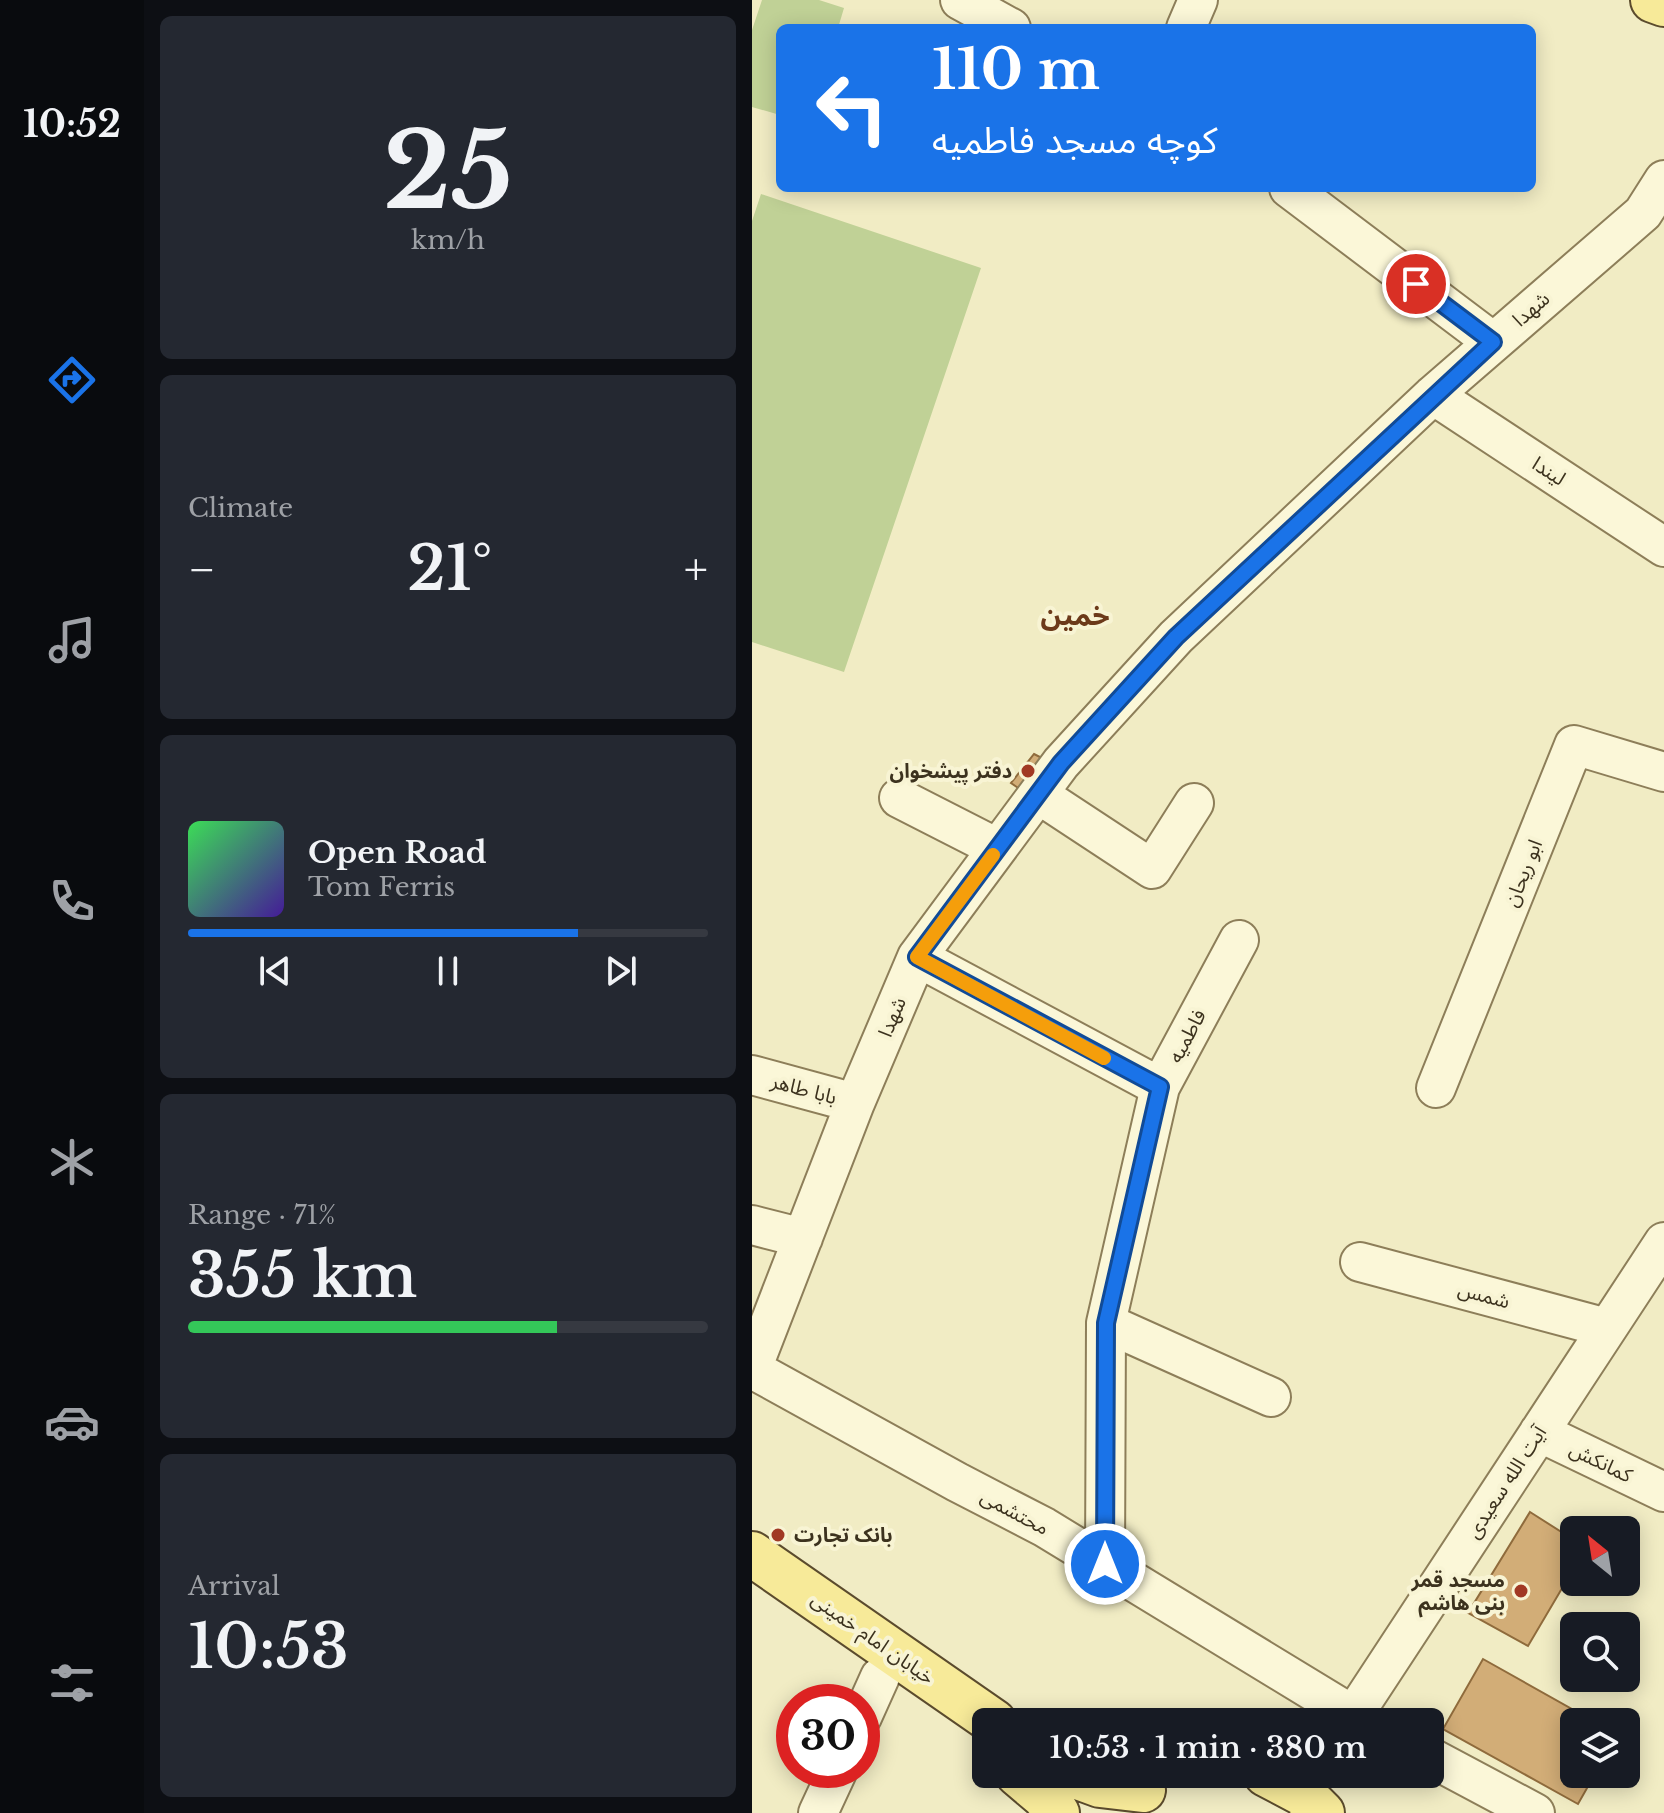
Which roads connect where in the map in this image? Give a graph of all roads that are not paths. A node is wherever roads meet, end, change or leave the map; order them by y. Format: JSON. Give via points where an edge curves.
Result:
{"nodes":[{"id":1,"x":960,"y":0,"type":"edge"},
{"id":2,"x":1198,"y":0,"type":"edge"},
{"id":3,"x":1653,"y":0,"type":"edge"},
{"id":4,"x":1664,"y":4,"type":"edge"},
{"id":5,"x":1004,"y":24,"type":"edge"},
{"id":6,"x":1188,"y":24,"type":"edge"},
{"id":7,"x":1664,"y":180,"type":"edge"},
{"id":8,"x":1294,"y":192,"type":"edge"},
{"id":9,"x":1654,"y":215,"type":"edge"},
{"id":10,"x":1493,"y":342,"type":"junction"},
{"id":11,"x":1433,"y":395,"type":"junction"},
{"id":12,"x":1664,"y":547,"type":"edge"},
{"id":13,"x":1664,"y":772,"type":"edge"},
{"id":14,"x":1038,"y":794,"type":"junction"},
{"id":15,"x":899,"y":798,"type":"dead end"},
{"id":16,"x":1194,"y":803,"type":"dead end"},
{"id":17,"x":997,"y":848,"type":"junction"},
{"id":18,"x":1239,"y":940,"type":"dead end"},
{"id":19,"x":917,"y":957,"type":"junction"},
{"id":20,"x":752,"y":1075,"type":"edge"},
{"id":21,"x":1160,"y":1087,"type":"junction"},
{"id":22,"x":1436,"y":1088,"type":"dead end"},
{"id":23,"x":855,"y":1103,"type":"junction"},
{"id":24,"x":752,"y":1225,"type":"edge"},
{"id":25,"x":803,"y":1238,"type":"junction"},
{"id":26,"x":1664,"y":1242,"type":"edge"},
{"id":27,"x":1360,"y":1262,"type":"dead end"},
{"id":28,"x":1106,"y":1323,"type":"junction"},
{"id":29,"x":1607,"y":1328,"type":"junction"},
{"id":30,"x":752,"y":1369,"type":"edge"},
{"id":31,"x":1271,"y":1397,"type":"dead end"},
{"id":32,"x":1539,"y":1432,"type":"junction"},
{"id":33,"x":1664,"y":1492,"type":"edge"},
{"id":34,"x":752,"y":1554,"type":"edge"},
{"id":35,"x":1105,"y":1564,"type":"junction"},
{"id":36,"x":752,"y":1586,"type":"edge"},
{"id":37,"x":880,"y":1677,"type":"junction"},
{"id":38,"x":877,"y":1684,"type":"edge"},
{"id":39,"x":974,"y":1708,"type":"edge"},
{"id":40,"x":1336,"y":1708,"type":"edge"},
{"id":41,"x":1363,"y":1708,"type":"edge"},
{"id":42,"x":972,"y":1738,"type":"edge"},
{"id":43,"x":1444,"y":1764,"type":"edge"},
{"id":44,"x":830,"y":1788,"type":"edge"},
{"id":45,"x":1035,"y":1788,"type":"edge"},
{"id":46,"x":1120,"y":1788,"type":"edge"},
{"id":47,"x":1146,"y":1792,"type":"edge"},
{"id":48,"x":818,"y":1813,"type":"edge"},
{"id":49,"x":1057,"y":1813,"type":"edge"},
{"id":50,"x":1535,"y":1813,"type":"edge"}],
"edges":[{"from":1,"to":5,"type":"street"},
{"from":2,"to":6,"type":"street"},
{"from":3,"to":4,"type":"main road"},
{"from":7,"to":9,"type":"street","name":"شهدا"},
{"from":8,"to":10,"type":"street"},
{"from":9,"to":10,"type":"street","name":"شهدا"},
{"from":10,"to":11,"type":"street","name":"شهدا"},
{"from":11,"to":12,"type":"street","name":"لیندا"},
{"from":11,"to":14,"type":"street","name":"شهدا","via":[[1176,637]]},
{"from":13,"to":22,"type":"street","name":"ابو ریحان","via":[[1574,745]]},
{"from":14,"to":16,"type":"street","via":[[1152,869]]},
{"from":14,"to":17,"type":"street","name":"شهدا"},
{"from":15,"to":17,"type":"street"},
{"from":17,"to":19,"type":"street","name":"شهدا"},
{"from":18,"to":21,"type":"street","name":"فاطمیه"},
{"from":19,"to":21,"type":"street"},
{"from":19,"to":23,"type":"street","name":"شهدا"},
{"from":20,"to":23,"type":"street","name":"بابا طاهر"},
{"from":21,"to":28,"type":"street","name":"فاطمیه"},
{"from":23,"to":25,"type":"street","name":"شهدا"},
{"from":24,"to":25,"type":"street"},
{"from":25,"to":30,"type":"street","name":"شهدا"},
{"from":26,"to":29,"type":"street","name":"آیت الله سعیدی"},
{"from":27,"to":29,"type":"street","name":"شمس"},
{"from":28,"to":31,"type":"street"},
{"from":28,"to":35,"type":"street","name":"فاطمیه"},
{"from":29,"to":32,"type":"street","name":"آیت الله سعیدی"},
{"from":30,"to":35,"type":"street","name":"محتشمی"},
{"from":32,"to":33,"type":"street","name":"کمانکش"},
{"from":32,"to":41,"type":"street","name":"آیت الله سعیدی"},
{"from":34,"to":39,"type":"main road","name":"خیابان امام خمینی"},
{"from":35,"to":40,"type":"street","name":"محتشمی"},
{"from":36,"to":37,"type":"main road","name":"خیابان امام خمینی"},
{"from":37,"to":38,"type":"street"},
{"from":37,"to":42,"type":"main road","name":"خیابان امام خمینی"},
{"from":43,"to":50,"type":"street"},
{"from":44,"to":48,"type":"street"},
{"from":45,"to":49,"type":"main road"},
{"from":46,"to":47,"type":"main road"}]}
